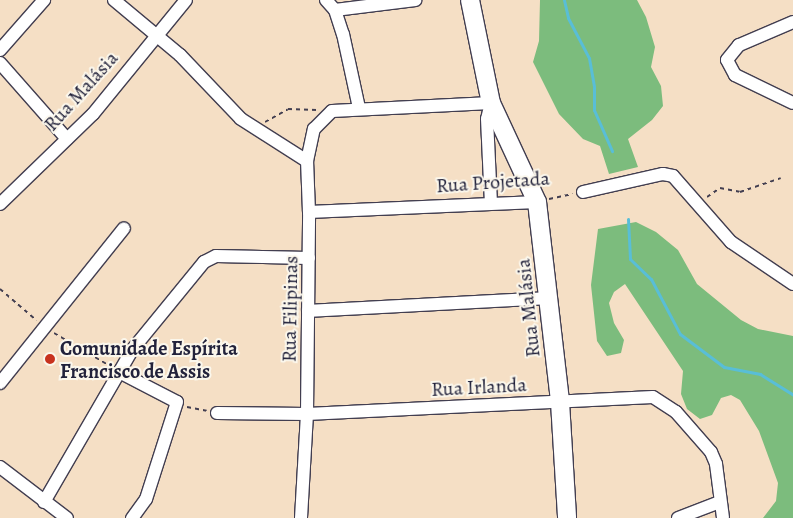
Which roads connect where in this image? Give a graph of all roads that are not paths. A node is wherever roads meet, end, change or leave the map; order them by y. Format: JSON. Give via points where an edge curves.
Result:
{"nodes":[{"id":1,"x":44,"y":0,"type":"edge"},
{"id":2,"x":114,"y":0,"type":"edge"},
{"id":3,"x":186,"y":0,"type":"edge"},
{"id":4,"x":326,"y":0,"type":"edge"},
{"id":5,"x":415,"y":0,"type":"edge"},
{"id":6,"x":470,"y":0,"type":"edge"},
{"id":7,"x":335,"y":10,"type":"junction"},
{"id":8,"x":793,"y":22,"type":"edge"},
{"id":9,"x":157,"y":35,"type":"junction"},
{"id":10,"x":0,"y":50,"type":"edge"},
{"id":11,"x":0,"y":63,"type":"edge"},
{"id":12,"x":491,"y":103,"type":"junction"},
{"id":13,"x":793,"y":103,"type":"edge"},
{"id":14,"x":359,"y":108,"type":"junction"},
{"id":15,"x":67,"y":139,"type":"junction"},
{"id":16,"x":307,"y":161,"type":"junction"},
{"id":17,"x":583,"y":192,"type":"road end"},
{"id":18,"x":537,"y":202,"type":"junction"},
{"id":19,"x":491,"y":203,"type":"junction"},
{"id":20,"x":0,"y":204,"type":"edge"},
{"id":21,"x":310,"y":212,"type":"junction"},
{"id":22,"x":124,"y":228,"type":"dead end"},
{"id":23,"x":309,"y":258,"type":"junction"},
{"id":24,"x":793,"y":284,"type":"edge"},
{"id":25,"x":549,"y":298,"type":"junction"},
{"id":26,"x":308,"y":311,"type":"junction"},
{"id":27,"x":119,"y":372,"type":"junction"},
{"id":28,"x":0,"y":384,"type":"edge"},
{"id":29,"x":560,"y":402,"type":"junction"},
{"id":30,"x":217,"y":412,"type":"road end"},
{"id":31,"x":307,"y":414,"type":"junction"},
{"id":32,"x":0,"y":467,"type":"edge"},
{"id":33,"x":44,"y":502,"type":"junction"},
{"id":34,"x":720,"y":502,"type":"junction"},
{"id":35,"x":66,"y":518,"type":"edge"},
{"id":36,"x":132,"y":518,"type":"edge"},
{"id":37,"x":302,"y":518,"type":"edge"},
{"id":38,"x":567,"y":518,"type":"edge"},
{"id":39,"x":678,"y":518,"type":"edge"},
{"id":40,"x":723,"y":518,"type":"edge"}],
"edges":[{"from":1,"to":10,"type":"street"},
{"from":2,"to":9,"type":"street"},
{"from":3,"to":9,"type":"street","name":"Rua Malásia"},
{"from":4,"to":7,"type":"street"},
{"from":5,"to":7,"type":"street"},
{"from":6,"to":12,"type":"street","name":"Rua Malásia"},
{"from":7,"to":14,"type":"street","via":[[351,62]]},
{"from":8,"to":13,"type":"street","via":[[739,45],[727,60],[735,75]]},
{"from":9,"to":15,"type":"street","name":"Rua Malásia","via":[[99,107]]},
{"from":9,"to":16,"type":"street","via":[[253,128]]},
{"from":11,"to":15,"type":"street"},
{"from":12,"to":14,"type":"street"},
{"from":12,"to":18,"type":"street","name":"Rua Malásia"},
{"from":12,"to":19,"type":"street","via":[[487,119]]},
{"from":14,"to":16,"type":"street","name":"Rua Filipinas","via":[[332,111],[314,129]]},
{"from":15,"to":20,"type":"street","name":"Rua Malásia"},
{"from":16,"to":21,"type":"street","name":"Rua Filipinas"},
{"from":17,"to":24,"type":"street","via":[[663,174],[676,179],[731,242]]},
{"from":18,"to":19,"type":"street","name":"Rua Projetada"},
{"from":18,"to":25,"type":"street","name":"Rua Malásia"},
{"from":19,"to":21,"type":"street","name":"Rua Projetada"},
{"from":21,"to":23,"type":"street","name":"Rua Filipinas"},
{"from":22,"to":28,"type":"street"},
{"from":23,"to":26,"type":"street","name":"Rua Filipinas"},
{"from":23,"to":27,"type":"street","via":[[210,257],[151,324]]},
{"from":25,"to":26,"type":"street"},
{"from":25,"to":29,"type":"street","name":"Rua Malásia"},
{"from":26,"to":31,"type":"street","name":"Rua Filipinas"},
{"from":27,"to":33,"type":"street"},
{"from":27,"to":36,"type":"street","via":[[177,402],[146,499]]},
{"from":29,"to":31,"type":"street","name":"Rua Irlanda"},
{"from":29,"to":34,"type":"street","name":"Rua Irlanda","via":[[653,397],[676,412],[711,452],[716,464]]},
{"from":29,"to":38,"type":"street","name":"Rua Malásia"},
{"from":30,"to":31,"type":"street","name":"Rua Irlanda"},
{"from":31,"to":37,"type":"street","name":"Rua Filipinas"},
{"from":32,"to":33,"type":"street"},
{"from":33,"to":35,"type":"street"},
{"from":34,"to":39,"type":"street"},
{"from":34,"to":40,"type":"street"}]}
